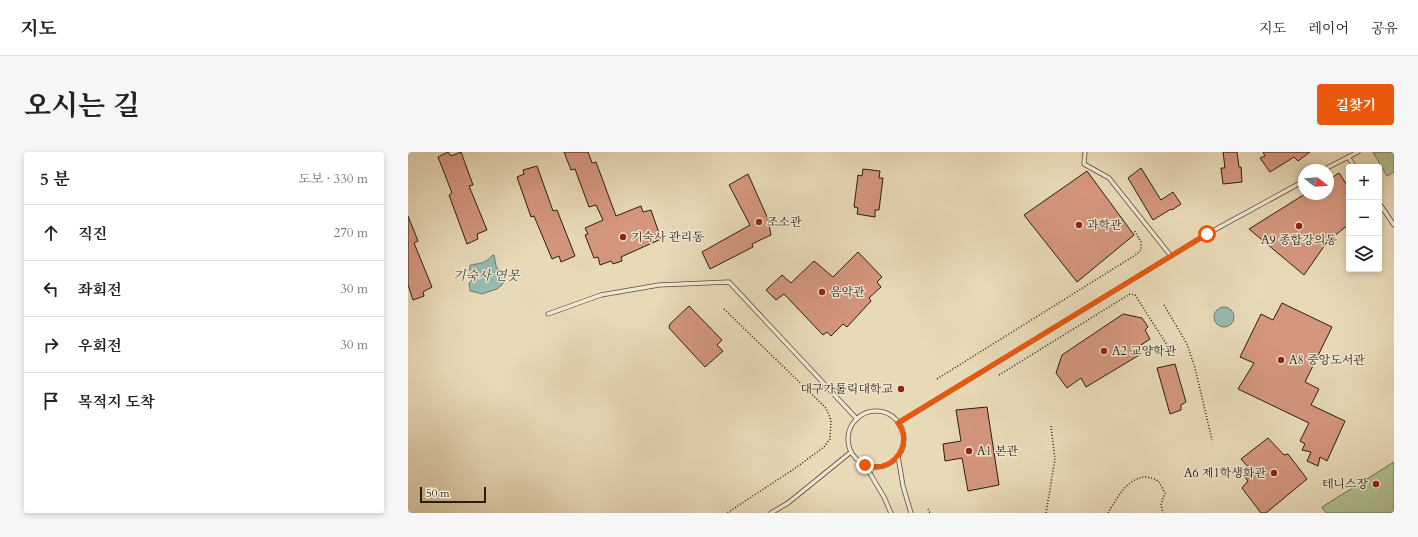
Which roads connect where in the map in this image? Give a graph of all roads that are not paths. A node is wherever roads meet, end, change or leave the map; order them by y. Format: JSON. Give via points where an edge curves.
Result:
{"nodes":[{"id":1,"x":1085,"y":152,"type":"edge"},
{"id":2,"x":1358,"y":152,"type":"edge"},
{"id":3,"x":1348,"y":157,"type":"junction"},
{"id":4,"x":1334,"y":164,"type":"edge"},
{"id":5,"x":1353,"y":164,"type":"edge"},
{"id":6,"x":1298,"y":184,"type":"edge"},
{"id":7,"x":1382,"y":207,"type":"edge"},
{"id":8,"x":1394,"y":225,"type":"edge"},
{"id":9,"x":1171,"y":256,"type":"junction"},
{"id":10,"x":548,"y":314,"type":"dead end"},
{"id":11,"x":857,"y":419,"type":"junction"},
{"id":12,"x":898,"y":423,"type":"junction"},
{"id":13,"x":851,"y":452,"type":"junction"},
{"id":14,"x":898,"y":456,"type":"junction"},
{"id":15,"x":865,"y":465,"type":"junction"},
{"id":16,"x":771,"y":513,"type":"edge"},
{"id":17,"x":891,"y":513,"type":"edge"},
{"id":18,"x":911,"y":513,"type":"edge"}],
"edges":[{"from":1,"to":9,"type":"lane","via":[[1084,164],[1109,178]]},
{"from":2,"to":3,"type":"lane"},
{"from":3,"to":4,"type":"lane"},
{"from":3,"to":5,"type":"lane"},
{"from":6,"to":9,"type":"lane"},
{"from":7,"to":8,"type":"lane"},
{"from":9,"to":12,"type":"lane"},
{"from":10,"to":11,"type":"lane","via":[[601,295],[659,285],[729,282]]},
{"from":11,"to":12,"type":"lane","via":[[868,412],[876,411],[884,412]]},
{"from":11,"to":13,"type":"lane","via":[[849,433],[848,444]]},
{"from":12,"to":14,"type":"lane","via":[[904,439]]},
{"from":13,"to":15,"type":"lane"},
{"from":13,"to":16,"type":"lane","via":[[788,503]]},
{"from":14,"to":15,"type":"lane","via":[[882,466]]},
{"from":14,"to":18,"type":"lane"},
{"from":15,"to":17,"type":"lane"}]}
